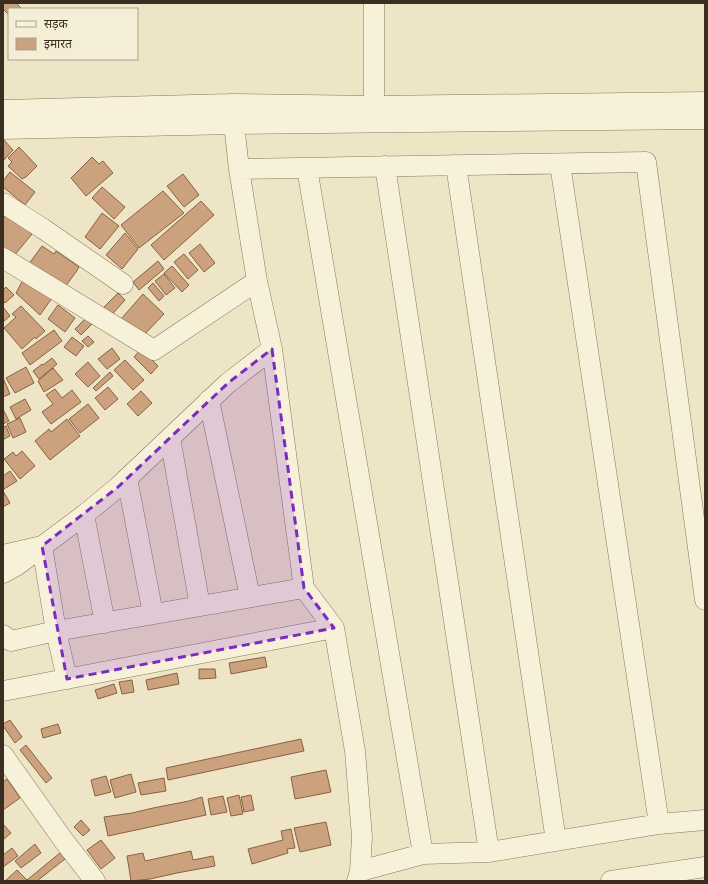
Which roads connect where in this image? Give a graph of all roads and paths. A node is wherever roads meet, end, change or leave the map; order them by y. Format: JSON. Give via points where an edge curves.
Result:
{"nodes":[{"id":1,"x":374,"y":3,"type":"edge"},
{"id":2,"x":705,"y":102,"type":"edge"},
{"id":3,"x":231,"y":104,"type":"junction"},
{"id":4,"x":374,"y":106,"type":"junction"},
{"id":5,"x":3,"y":110,"type":"edge"},
{"id":6,"x":705,"y":119,"type":"edge"},
{"id":7,"x":234,"y":124,"type":"junction"},
{"id":8,"x":3,"y":129,"type":"edge"},
{"id":9,"x":560,"y":164,"type":"junction"},
{"id":10,"x":456,"y":165,"type":"junction"},
{"id":11,"x":385,"y":166,"type":"junction"},
{"id":12,"x":307,"y":168,"type":"junction"},
{"id":13,"x":239,"y":169,"type":"junction"},
{"id":14,"x":3,"y":203,"type":"edge"},
{"id":15,"x":3,"y":258,"type":"edge"},
{"id":16,"x":258,"y":282,"type":"junction"},
{"id":17,"x":123,"y":284,"type":"dead end"},
{"id":18,"x":272,"y":349,"type":"junction"},
{"id":19,"x":209,"y":400,"type":"junction"},
{"id":20,"x":170,"y":438,"type":"junction"},
{"id":21,"x":127,"y":478,"type":"junction"},
{"id":22,"x":84,"y":515,"type":"junction"},
{"id":23,"x":42,"y":546,"type":"junction"},
{"id":24,"x":3,"y":555,"type":"edge"},
{"id":25,"x":3,"y":572,"type":"edge"},
{"id":26,"x":304,"y":588,"type":"junction"},
{"id":27,"x":250,"y":598,"type":"junction"},
{"id":28,"x":705,"y":600,"type":"edge"},
{"id":29,"x":200,"y":606,"type":"junction"},
{"id":30,"x":152,"y":614,"type":"junction"},
{"id":31,"x":104,"y":623,"type":"junction"},
{"id":32,"x":334,"y":628,"type":"junction"},
{"id":33,"x":56,"y":631,"type":"junction"},
{"id":34,"x":3,"y":635,"type":"edge"},
{"id":35,"x":67,"y":679,"type":"junction"},
{"id":36,"x":3,"y":691,"type":"edge"},
{"id":37,"x":3,"y":756,"type":"edge"},
{"id":38,"x":705,"y":820,"type":"edge"},
{"id":39,"x":660,"y":824,"type":"junction"},
{"id":40,"x":556,"y":841,"type":"junction"},
{"id":41,"x":489,"y":852,"type":"junction"},
{"id":42,"x":423,"y":854,"type":"junction"},
{"id":43,"x":705,"y":866,"type":"edge"},
{"id":44,"x":358,"y":876,"type":"edge"},
{"id":45,"x":95,"y":881,"type":"edge"},
{"id":46,"x":610,"y":881,"type":"edge"}],
"edges":[{"from":1,"to":4,"type":"street"},
{"from":2,"to":4,"type":"street"},
{"from":3,"to":4,"type":"street"},
{"from":3,"to":5,"type":"street"},
{"from":3,"to":7,"type":"street"},
{"from":6,"to":7,"type":"street"},
{"from":7,"to":8,"type":"street"},
{"from":7,"to":13,"type":"street"},
{"from":9,"to":10,"type":"street"},
{"from":9,"to":28,"type":"street","via":[[646,162]]},
{"from":9,"to":39,"type":"street"},
{"from":10,"to":11,"type":"street"},
{"from":10,"to":40,"type":"street"},
{"from":11,"to":12,"type":"street"},
{"from":11,"to":41,"type":"street"},
{"from":12,"to":13,"type":"street"},
{"from":12,"to":42,"type":"street"},
{"from":13,"to":16,"type":"street"},
{"from":14,"to":17,"type":"street"},
{"from":15,"to":16,"type":"street","via":[[154,350]]},
{"from":16,"to":18,"type":"street"},
{"from":18,"to":19,"type":"street"},
{"from":18,"to":26,"type":"street"},
{"from":19,"to":20,"type":"street"},
{"from":19,"to":27,"type":"street"},
{"from":20,"to":21,"type":"street"},
{"from":20,"to":29,"type":"street"},
{"from":21,"to":22,"type":"street"},
{"from":21,"to":30,"type":"street"},
{"from":22,"to":23,"type":"street"},
{"from":22,"to":31,"type":"street"},
{"from":23,"to":24,"type":"street"},
{"from":23,"to":25,"type":"street","via":[[16,566]]},
{"from":23,"to":33,"type":"street"},
{"from":26,"to":27,"type":"street"},
{"from":26,"to":32,"type":"street"},
{"from":27,"to":29,"type":"street"},
{"from":29,"to":30,"type":"street"},
{"from":30,"to":31,"type":"street"},
{"from":31,"to":33,"type":"street"},
{"from":32,"to":35,"type":"street"},
{"from":32,"to":44,"type":"street","via":[[355,751],[362,837]]},
{"from":33,"to":34,"type":"street","via":[[11,641]]},
{"from":33,"to":35,"type":"street"},
{"from":35,"to":36,"type":"street"},
{"from":37,"to":45,"type":"street"},
{"from":38,"to":39,"type":"street"},
{"from":39,"to":40,"type":"street"},
{"from":40,"to":41,"type":"street"},
{"from":41,"to":42,"type":"street"},
{"from":42,"to":44,"type":"street"},
{"from":43,"to":46,"type":"street"}]}
